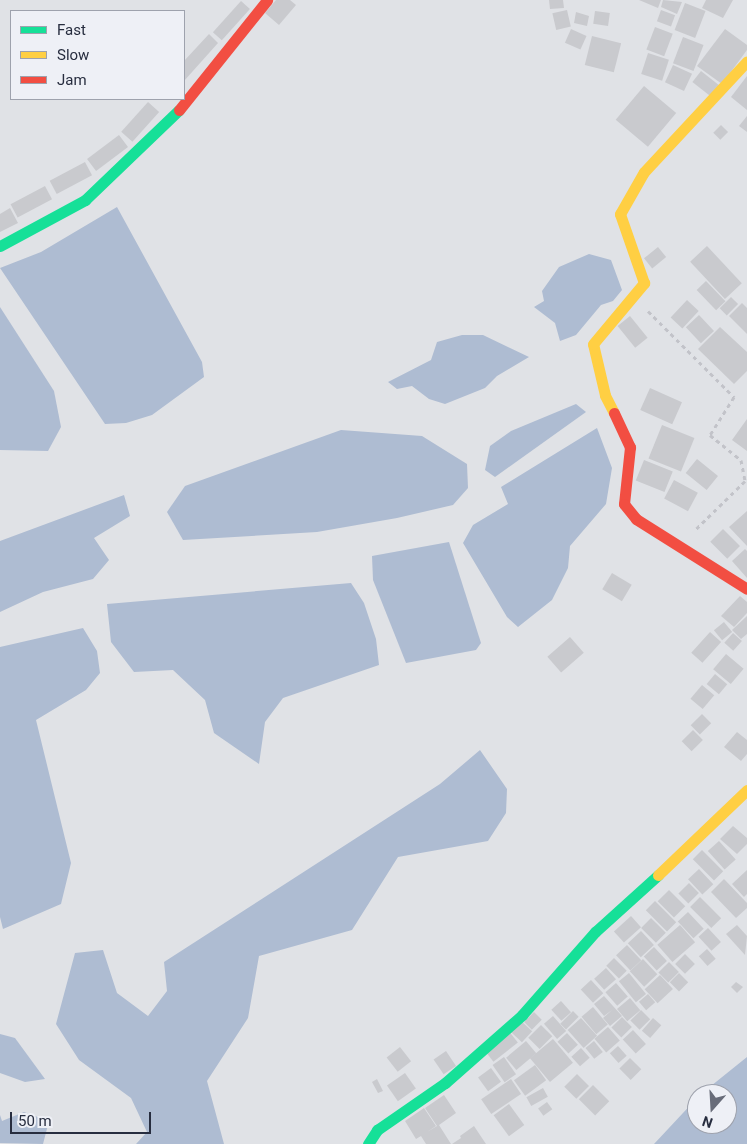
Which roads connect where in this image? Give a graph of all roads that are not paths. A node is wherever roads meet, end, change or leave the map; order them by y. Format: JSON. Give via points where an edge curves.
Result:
{"nodes":[{"id":1,"x":267,"y":0,"type":"edge"},
{"id":2,"x":747,"y":62,"type":"edge"},
{"id":3,"x":185,"y":99,"type":"edge"},
{"id":4,"x":184,"y":100,"type":"edge"},
{"id":5,"x":0,"y":246,"type":"edge"},
{"id":6,"x":747,"y":589,"type":"edge"},
{"id":7,"x":747,"y":790,"type":"edge"},
{"id":8,"x":368,"y":1144,"type":"edge"}],
"edges":[{"from":1,"to":3,"type":"street"},
{"from":2,"to":6,"type":"street","via":[[644,172],[620,214],[644,283],[593,344],[605,395],[630,447],[624,504],[636,519]]},
{"from":4,"to":5,"type":"street","via":[[153,137],[85,200]]},
{"from":7,"to":8,"type":"street","via":[[701,837],[595,932],[522,1015],[439,1088],[377,1130]]}]}
